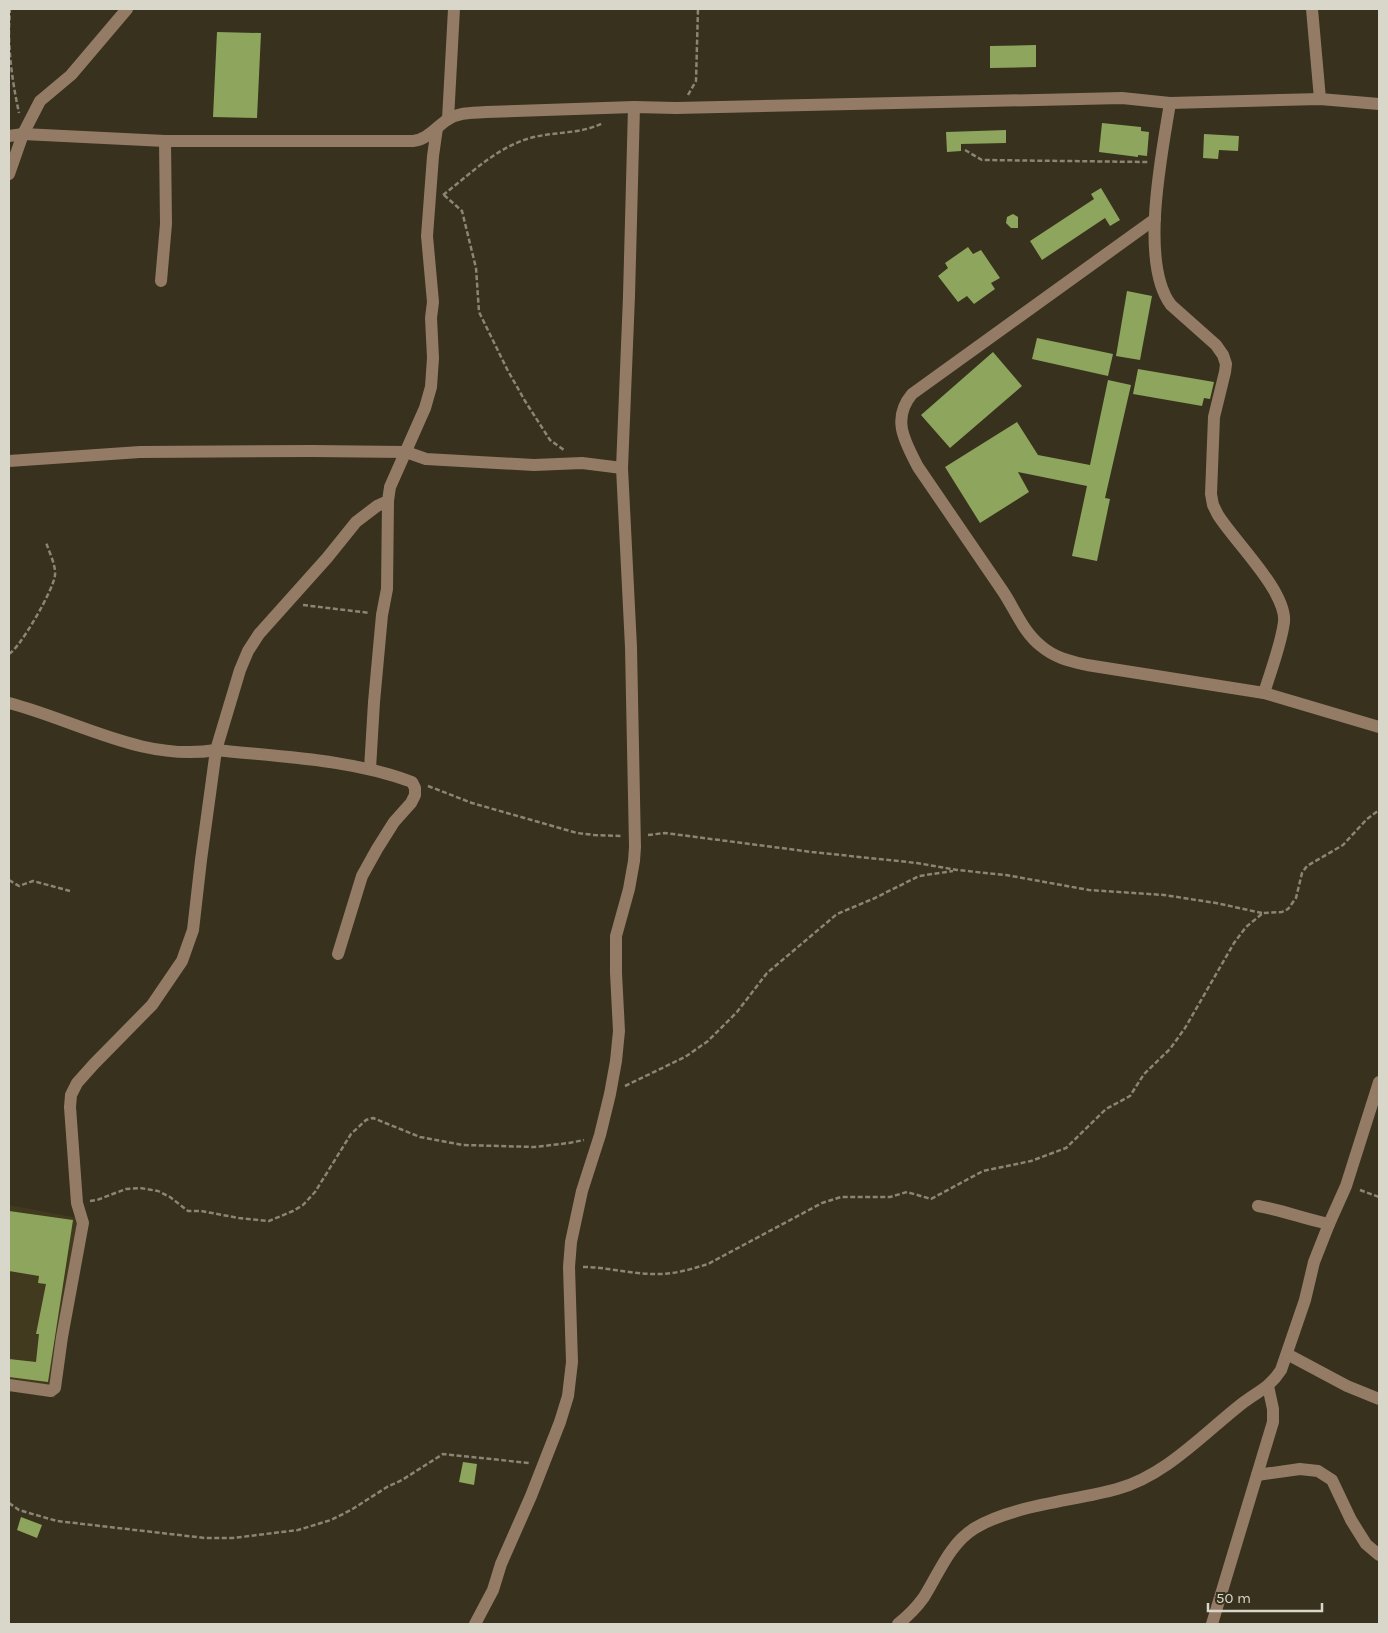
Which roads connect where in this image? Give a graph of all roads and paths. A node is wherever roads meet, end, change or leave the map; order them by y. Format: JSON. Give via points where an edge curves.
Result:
{"nodes":[{"id":1,"x":10,"y":9,"type":"edge"},
{"id":2,"x":127,"y":9,"type":"edge"},
{"id":3,"x":454,"y":9,"type":"edge"},
{"id":4,"x":698,"y":9,"type":"edge"},
{"id":5,"x":1312,"y":9,"type":"edge"},
{"id":6,"x":9,"y":29,"type":"edge"},
{"id":7,"x":1320,"y":99,"type":"junction"},
{"id":8,"x":1170,"y":103,"type":"junction"},
{"id":9,"x":1379,"y":104,"type":"edge"},
{"id":10,"x":634,"y":107,"type":"junction"},
{"id":11,"x":676,"y":108,"type":"junction"},
{"id":12,"x":448,"y":119,"type":"junction"},
{"id":13,"x":605,"y":122,"type":"dead end"},
{"id":14,"x":437,"y":128,"type":"junction"},
{"id":15,"x":23,"y":134,"type":"junction"},
{"id":16,"x":9,"y":136,"type":"edge"},
{"id":17,"x":165,"y":141,"type":"junction"},
{"id":18,"x":965,"y":150,"type":"dead end"},
{"id":19,"x":1160,"y":162,"type":"junction"},
{"id":20,"x":9,"y":174,"type":"edge"},
{"id":21,"x":444,"y":195,"type":"junction"},
{"id":22,"x":430,"y":205,"type":"junction"},
{"id":23,"x":1155,"y":219,"type":"junction"},
{"id":24,"x":161,"y":281,"type":"dead end"},
{"id":25,"x":406,"y":452,"type":"junction"},
{"id":26,"x":9,"y":461,"type":"edge"},
{"id":27,"x":582,"y":463,"type":"junction"},
{"id":28,"x":622,"y":468,"type":"junction"},
{"id":29,"x":388,"y":501,"type":"junction"},
{"id":30,"x":46,"y":542,"type":"dead end"},
{"id":31,"x":287,"y":603,"type":"junction"},
{"id":32,"x":382,"y":614,"type":"junction"},
{"id":33,"x":9,"y":654,"type":"edge"},
{"id":34,"x":1264,"y":693,"type":"junction"},
{"id":35,"x":9,"y":703,"type":"edge"},
{"id":36,"x":1379,"y":727,"type":"edge"},
{"id":37,"x":216,"y":750,"type":"junction"},
{"id":38,"x":370,"y":769,"type":"junction"},
{"id":39,"x":412,"y":782,"type":"junction"},
{"id":40,"x":1379,"y":810,"type":"edge"},
{"id":41,"x":634,"y":836,"type":"junction"},
{"id":42,"x":957,"y":870,"type":"junction"},
{"id":43,"x":9,"y":880,"type":"edge"},
{"id":44,"x":70,"y":891,"type":"dead end"},
{"id":45,"x":1263,"y":913,"type":"junction"},
{"id":46,"x":338,"y":954,"type":"dead end"},
{"id":47,"x":1379,"y":1082,"type":"edge"},
{"id":48,"x":610,"y":1094,"type":"junction"},
{"id":49,"x":600,"y":1135,"type":"junction"},
{"id":50,"x":1346,"y":1186,"type":"junction"},
{"id":51,"x":1379,"y":1197,"type":"edge"},
{"id":52,"x":77,"y":1203,"type":"junction"},
{"id":53,"x":1258,"y":1206,"type":"dead end"},
{"id":54,"x":1329,"y":1224,"type":"junction"},
{"id":55,"x":568,"y":1267,"type":"junction"},
{"id":56,"x":1287,"y":1354,"type":"junction"},
{"id":57,"x":9,"y":1385,"type":"edge"},
{"id":58,"x":1268,"y":1386,"type":"junction"},
{"id":59,"x":1379,"y":1399,"type":"edge"},
{"id":60,"x":543,"y":1465,"type":"junction"},
{"id":61,"x":1257,"y":1475,"type":"junction"},
{"id":62,"x":9,"y":1503,"type":"edge"},
{"id":63,"x":1379,"y":1555,"type":"edge"},
{"id":64,"x":475,"y":1624,"type":"edge"},
{"id":65,"x":898,"y":1624,"type":"edge"},
{"id":66,"x":1212,"y":1624,"type":"edge"}],
"edges":[{"from":1,"to":6,"type":"path"},
{"from":2,"to":15,"type":"street","via":[[71,75],[40,101]]},
{"from":3,"to":12,"type":"street"},
{"from":4,"to":11,"type":"path","via":[[696,81]]},
{"from":5,"to":7,"type":"street"},
{"from":6,"to":15,"type":"path","via":[[13,86]]},
{"from":7,"to":8,"type":"street"},
{"from":7,"to":9,"type":"street"},
{"from":8,"to":11,"type":"street","via":[[1122,98]]},
{"from":8,"to":19,"type":"street"},
{"from":10,"to":11,"type":"street"},
{"from":10,"to":12,"type":"street","via":[[463,113]]},
{"from":10,"to":28,"type":"street"},
{"from":12,"to":14,"type":"street"},
{"from":13,"to":21,"type":"path","via":[[581,131],[526,139],[506,148],[482,163]]},
{"from":14,"to":17,"type":"street","via":[[425,138],[413,141]]},
{"from":14,"to":22,"type":"street"},
{"from":15,"to":16,"type":"street"},
{"from":15,"to":17,"type":"street"},
{"from":15,"to":20,"type":"street"},
{"from":17,"to":24,"type":"street","via":[[166,224]]},
{"from":18,"to":19,"type":"path","via":[[982,160]]},
{"from":19,"to":23,"type":"street"},
{"from":21,"to":22,"type":"path"},
{"from":21,"to":27,"type":"path","via":[[462,211],[476,268],[479,312],[507,369],[550,440]]},
{"from":22,"to":25,"type":"street","via":[[427,236],[433,302],[431,387]]},
{"from":23,"to":34,"type":"street","via":[[1157,263],[1165,298],[1216,345],[1226,364],[1214,417],[1210,478],[1213,504],[1227,529],[1271,584],[1283,610],[1284,622]]},
{"from":23,"to":34,"type":"street","via":[[919,388],[905,404],[902,434],[918,467],[1004,592],[1020,621],[1052,655],[1087,665]]},
{"from":25,"to":26,"type":"street","via":[[140,452]]},
{"from":25,"to":27,"type":"street","via":[[426,459],[534,465]]},
{"from":25,"to":29,"type":"street","via":[[390,487]]},
{"from":27,"to":28,"type":"street"},
{"from":28,"to":41,"type":"street","via":[[631,647]]},
{"from":29,"to":31,"type":"street","via":[[356,522]]},
{"from":29,"to":32,"type":"street","via":[[387,590]]},
{"from":30,"to":33,"type":"path","via":[[55,571],[54,584],[16,649]]},
{"from":31,"to":32,"type":"path"},
{"from":31,"to":37,"type":"street","via":[[258,634],[248,651]]},
{"from":32,"to":38,"type":"street"},
{"from":34,"to":36,"type":"street"},
{"from":35,"to":37,"type":"street","via":[[118,741],[171,751]]},
{"from":37,"to":38,"type":"street"},
{"from":37,"to":52,"type":"street","via":[[193,930],[182,961],[152,1005],[73,1089],[70,1107]]},
{"from":38,"to":39,"type":"street"},
{"from":39,"to":41,"type":"path","via":[[577,833]]},
{"from":39,"to":46,"type":"street","via":[[415,795],[411,803],[394,822],[362,876]]},
{"from":40,"to":45,"type":"path","via":[[1343,845],[1305,868],[1296,898],[1288,909]]},
{"from":41,"to":42,"type":"path","via":[[665,833]]},
{"from":41,"to":48,"type":"street","via":[[634,861],[616,936],[620,1031]]},
{"from":42,"to":45,"type":"path","via":[[1088,890],[1216,903]]},
{"from":42,"to":48,"type":"path","via":[[919,876],[837,914],[767,973],[737,1012],[708,1041],[685,1057]]},
{"from":43,"to":44,"type":"path","via":[[19,886],[33,881]]},
{"from":45,"to":55,"type":"path","via":[[1234,943],[1170,1049],[1144,1074],[1130,1096],[1106,1109],[1066,1148],[1030,1161],[983,1171],[931,1199],[905,1192],[890,1197],[832,1199],[708,1264],[689,1270],[654,1274]]},
{"from":47,"to":50,"type":"street"},
{"from":48,"to":49,"type":"street"},
{"from":49,"to":52,"type":"path","via":[[535,1147],[463,1145],[420,1137],[373,1118],[351,1134],[315,1192],[302,1205],[269,1221],[188,1212],[170,1196],[140,1188]]},
{"from":49,"to":55,"type":"street","via":[[582,1191]]},
{"from":50,"to":51,"type":"path"},
{"from":50,"to":54,"type":"street"},
{"from":52,"to":57,"type":"street","via":[[82,1223],[55,1388],[51,1391]]},
{"from":53,"to":54,"type":"street"},
{"from":54,"to":56,"type":"street","via":[[1314,1262]]},
{"from":55,"to":60,"type":"street","via":[[570,1381],[564,1410]]},
{"from":56,"to":58,"type":"street"},
{"from":56,"to":59,"type":"street"},
{"from":58,"to":61,"type":"street","via":[[1273,1422]]},
{"from":58,"to":65,"type":"street","via":[[1162,1468],[1135,1483],[1027,1509],[977,1527],[958,1542],[923,1598]]},
{"from":60,"to":62,"type":"path","via":[[443,1454],[332,1520],[298,1530],[233,1538],[205,1538],[58,1520],[29,1514]]},
{"from":60,"to":64,"type":"street","via":[[500,1564],[493,1590]]},
{"from":61,"to":63,"type":"street","via":[[1300,1469],[1318,1472],[1332,1480],[1366,1544]]},
{"from":61,"to":66,"type":"street"}]}
